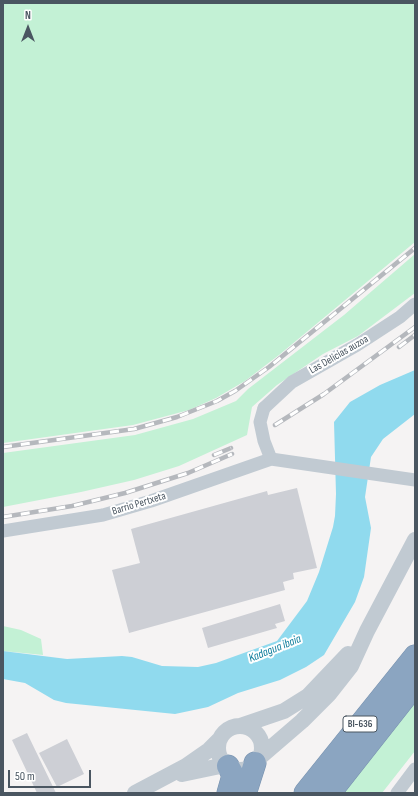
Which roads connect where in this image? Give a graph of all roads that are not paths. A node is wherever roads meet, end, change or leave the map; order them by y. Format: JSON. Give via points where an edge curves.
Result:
{"nodes":[{"id":1,"x":415,"y":304,"type":"edge"},
{"id":2,"x":271,"y":458,"type":"junction"},
{"id":3,"x":414,"y":482,"type":"edge"},
{"id":4,"x":3,"y":531,"type":"edge"},
{"id":5,"x":415,"y":540,"type":"edge"},
{"id":6,"x":367,"y":631,"type":"junction"},
{"id":7,"x":415,"y":656,"type":"edge"},
{"id":8,"x":415,"y":685,"type":"edge"},
{"id":9,"x":240,"y":726,"type":"junction"},
{"id":10,"x":220,"y":739,"type":"junction"},
{"id":11,"x":257,"y":761,"type":"junction"},
{"id":12,"x":227,"y":765,"type":"junction"},
{"id":13,"x":415,"y":769,"type":"edge"},
{"id":14,"x":161,"y":781,"type":"junction"},
{"id":15,"x":135,"y":793,"type":"edge"},
{"id":16,"x":228,"y":793,"type":"edge"},
{"id":17,"x":243,"y":793,"type":"edge"},
{"id":18,"x":305,"y":793,"type":"edge"},
{"id":19,"x":330,"y":793,"type":"edge"},
{"id":20,"x":397,"y":793,"type":"edge"}],
"edges":[{"from":1,"to":2,"type":"street","name":"Las Delicias auzoa","bridge":true,"via":[[357,345],[292,382],[264,408],[260,422],[264,442]]},
{"from":2,"to":3,"type":"street"},
{"from":2,"to":4,"type":"street","name":"Barrio Pertxeta","via":[[152,501],[103,514]]},
{"from":5,"to":6,"type":"street"},
{"from":6,"to":9,"type":"street","via":[[308,696],[284,711]]},
{"from":6,"to":11,"type":"street","via":[[351,666],[329,694]]},
{"from":7,"to":18,"type":"highway","number":"BI-636"},
{"from":8,"to":19,"type":"highway","number":"BI-636"},
{"from":9,"to":10,"type":"street","via":[[227,730]]},
{"from":9,"to":11,"type":"street","via":[[253,730],[258,735],[262,747]]},
{"from":10,"to":12,"type":"street","via":[[219,755]]},
{"from":10,"to":14,"type":"street","via":[[186,766]]},
{"from":11,"to":12,"type":"street","via":[[244,769]]},
{"from":11,"to":17,"type":"highway"},
{"from":12,"to":14,"type":"street","via":[[188,772]]},
{"from":12,"to":16,"type":"highway","via":[[232,772]]},
{"from":13,"to":20,"type":"street"},
{"from":14,"to":15,"type":"street"}]}
